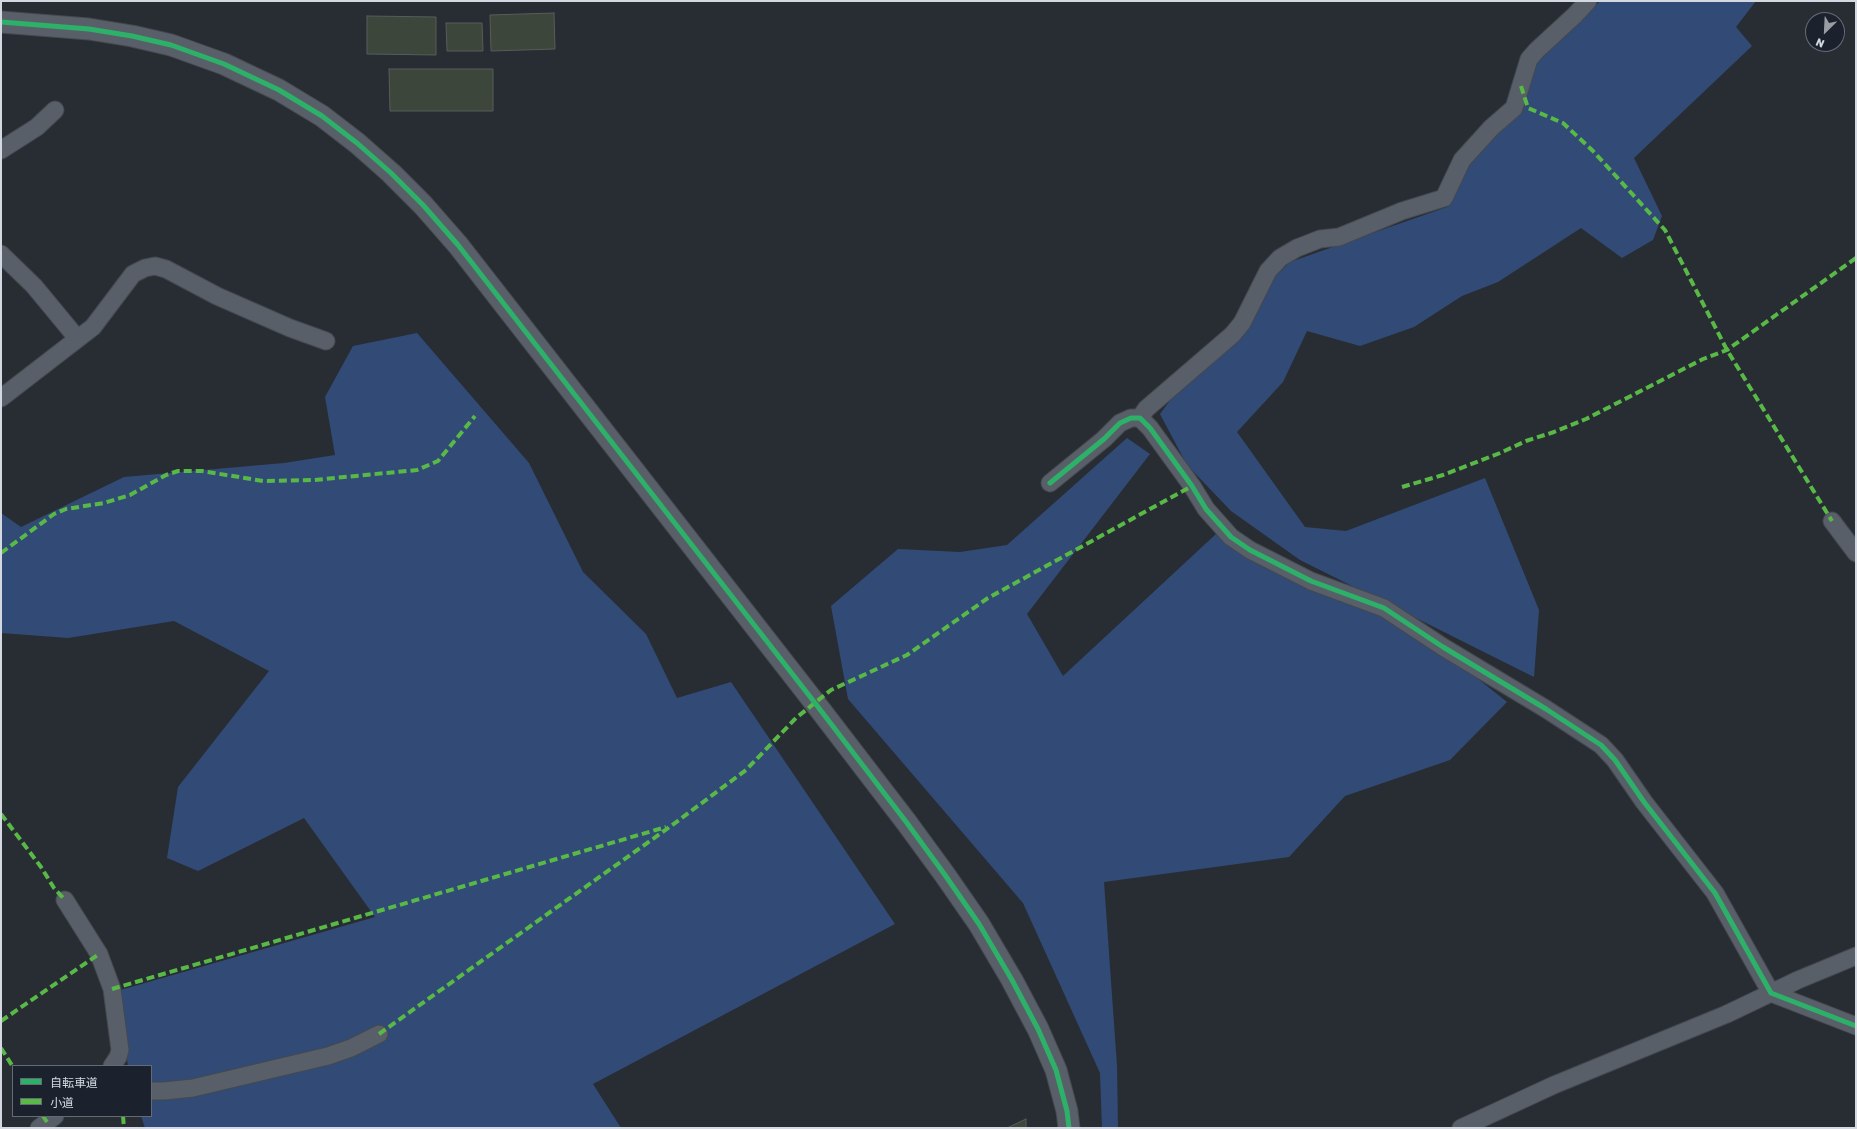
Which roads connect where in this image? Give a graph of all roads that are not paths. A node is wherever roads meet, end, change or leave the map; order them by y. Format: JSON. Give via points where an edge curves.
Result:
{"nodes":[{"id":1,"x":1588,"y":1,"type":"edge"},
{"id":2,"x":1,"y":22,"type":"edge"},
{"id":3,"x":55,"y":110,"type":"dead end"},
{"id":4,"x":1,"y":150,"type":"edge"},
{"id":5,"x":1,"y":254,"type":"edge"},
{"id":6,"x":77,"y":338,"type":"junction"},
{"id":7,"x":326,"y":341,"type":"dead end"},
{"id":8,"x":1,"y":398,"type":"edge"},
{"id":9,"x":1140,"y":418,"type":"junction"},
{"id":10,"x":1050,"y":483,"type":"dead end"},
{"id":11,"x":1832,"y":520,"type":"dead end"},
{"id":12,"x":1856,"y":553,"type":"edge"},
{"id":13,"x":65,"y":900,"type":"dead end"},
{"id":14,"x":1856,"y":956,"type":"edge"},
{"id":15,"x":1770,"y":993,"type":"junction"},
{"id":16,"x":1856,"y":1026,"type":"edge"},
{"id":17,"x":379,"y":1034,"type":"dead end"},
{"id":18,"x":113,"y":1065,"type":"edge"},
{"id":19,"x":152,"y":1091,"type":"edge"},
{"id":20,"x":54,"y":1117,"type":"edge"},
{"id":21,"x":39,"y":1128,"type":"edge"},
{"id":22,"x":1069,"y":1128,"type":"edge"},
{"id":23,"x":1461,"y":1128,"type":"edge"}],
"edges":[{"from":1,"to":9,"type":"street","via":[[1529,59],[1514,108],[1491,128],[1462,160],[1444,198],[1402,211],[1339,237],[1320,239],[1280,258],[1268,271],[1242,322],[1232,335],[1146,409]]},
{"from":2,"to":22,"type":"street","via":[[89,29],[132,36],[171,45],[224,64],[279,90],[322,116],[391,173],[424,206],[462,251],[815,703],[945,875],[979,924],[1038,1029],[1056,1070]]},
{"from":3,"to":4,"type":"street","via":[[37,127]]},
{"from":5,"to":6,"type":"street","via":[[34,286]]},
{"from":6,"to":7,"type":"street","via":[[93,327],[133,274],[155,266],[166,269],[217,296]]},
{"from":6,"to":8,"type":"street"},
{"from":9,"to":10,"type":"street","via":[[1131,418],[1120,423]]},
{"from":9,"to":15,"type":"street","via":[[1150,428],[1206,509],[1231,537],[1250,550],[1312,581],[1384,608],[1601,745],[1715,893]]},
{"from":11,"to":12,"type":"street"},
{"from":13,"to":18,"type":"street","via":[[99,954],[112,989],[120,1050]]},
{"from":14,"to":15,"type":"street"},
{"from":15,"to":16,"type":"street"},
{"from":15,"to":23,"type":"street","via":[[1727,1014],[1554,1085]]},
{"from":17,"to":19,"type":"street","via":[[328,1056],[229,1080],[178,1090]]},
{"from":20,"to":21,"type":"street"}]}
